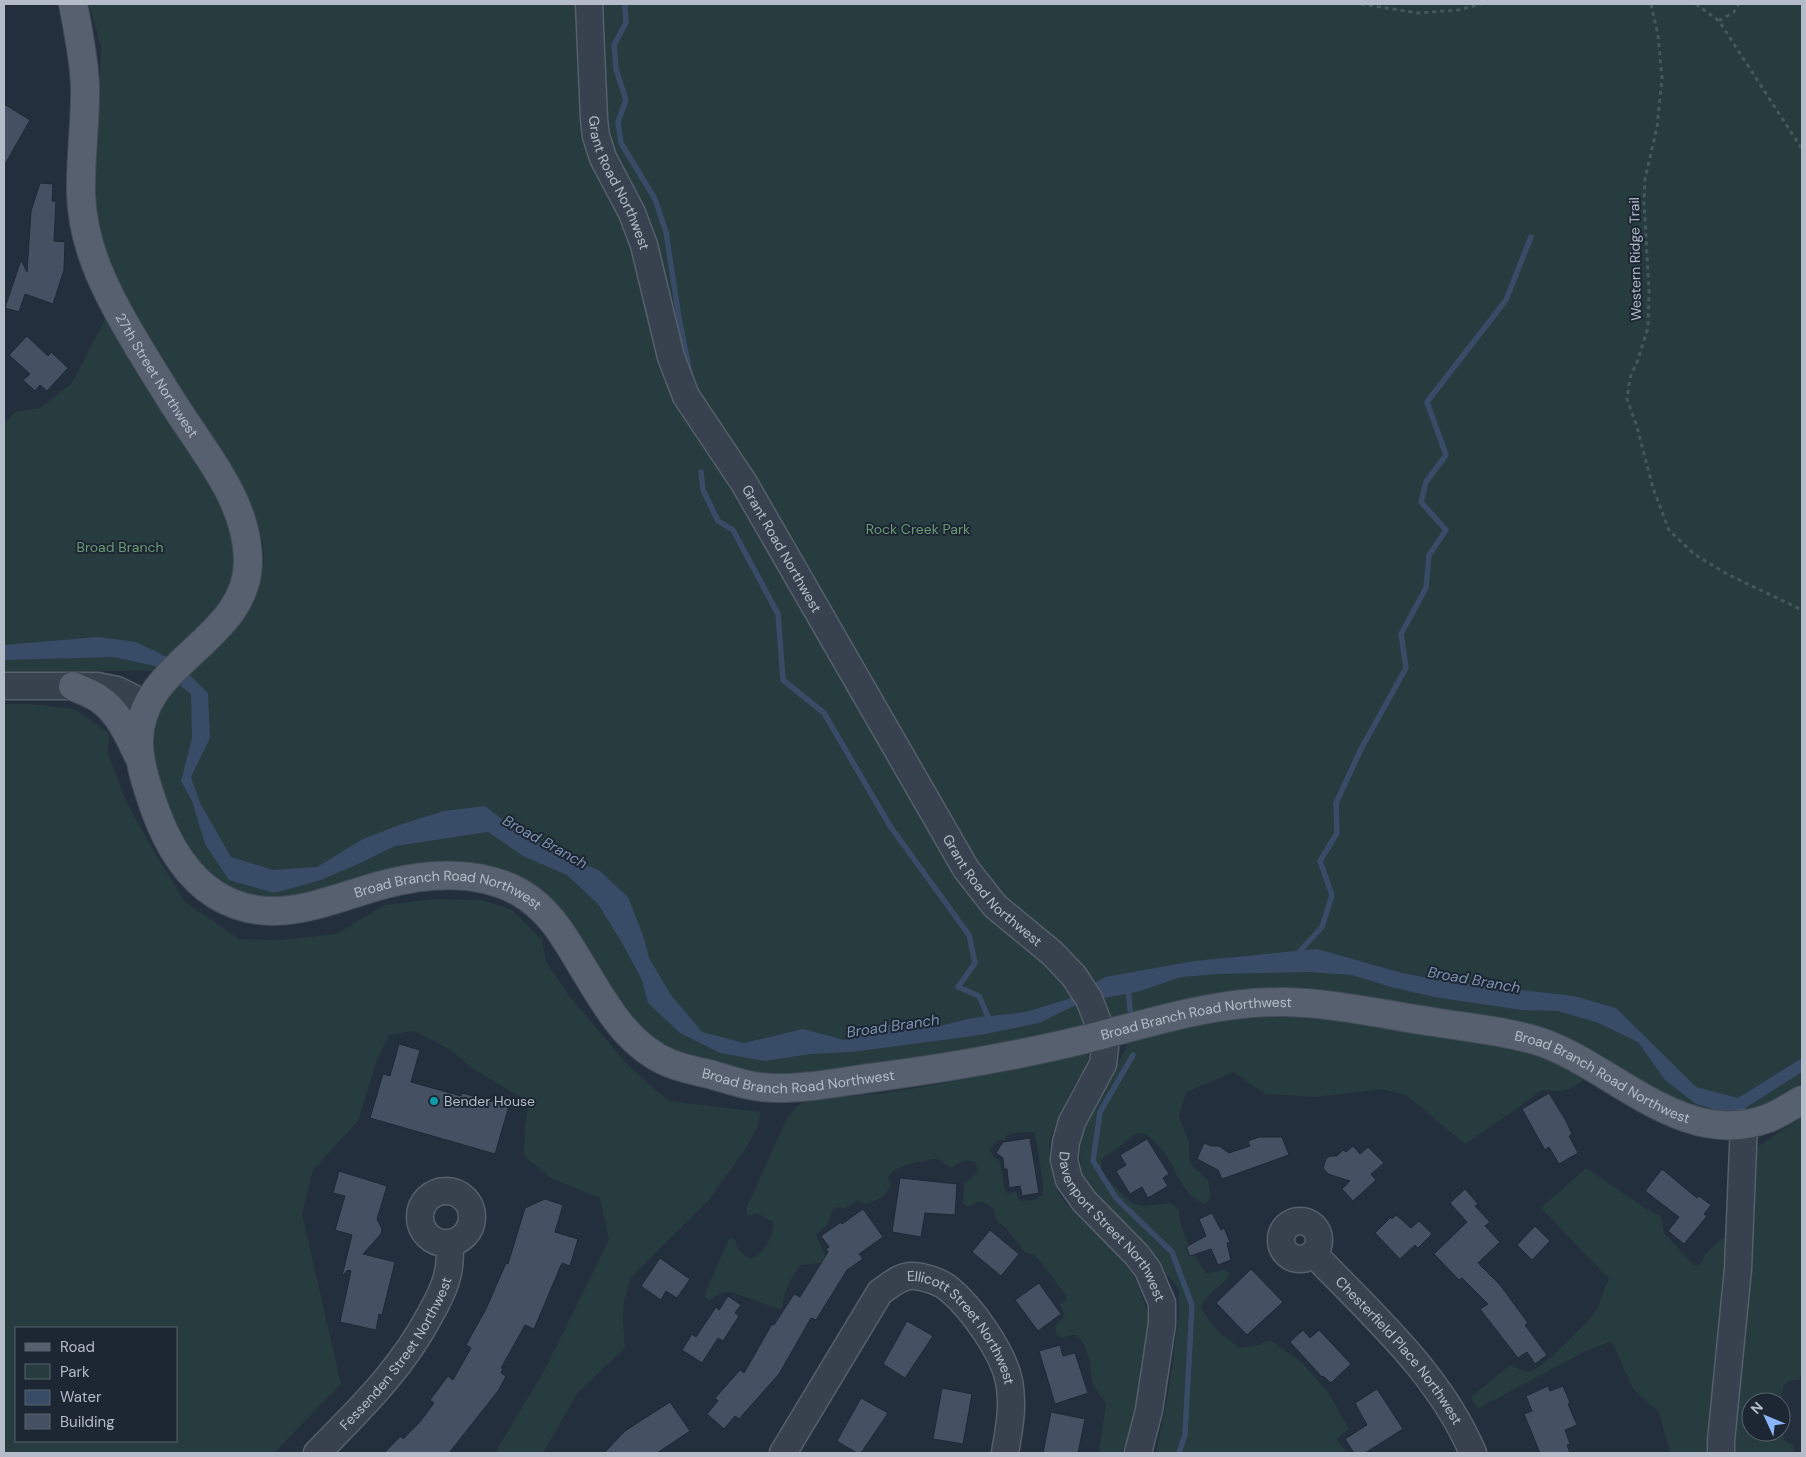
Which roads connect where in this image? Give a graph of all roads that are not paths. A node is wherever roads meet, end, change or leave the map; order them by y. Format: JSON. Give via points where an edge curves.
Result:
{"nodes":[{"id":1,"x":73,"y":4,"type":"edge"},
{"id":2,"x":589,"y":4,"type":"edge"},
{"id":3,"x":4,"y":686,"type":"edge"},
{"id":4,"x":73,"y":686,"type":"junction"},
{"id":5,"x":147,"y":705,"type":"junction"},
{"id":6,"x":141,"y":760,"type":"junction"},
{"id":7,"x":1103,"y":1034,"type":"junction"},
{"id":8,"x":1802,"y":1100,"type":"edge"},
{"id":9,"x":1744,"y":1124,"type":"junction"},
{"id":10,"x":450,"y":1244,"type":"dead end"},
{"id":11,"x":1314,"y":1254,"type":"dead end"},
{"id":12,"x":317,"y":1453,"type":"edge"},
{"id":13,"x":783,"y":1453,"type":"edge"},
{"id":14,"x":1005,"y":1453,"type":"edge"},
{"id":15,"x":1138,"y":1453,"type":"edge"},
{"id":16,"x":1473,"y":1453,"type":"edge"},
{"id":17,"x":1721,"y":1453,"type":"edge"}],
"edges":[{"from":1,"to":5,"type":"main road","name":"27th Street Northwest","via":[[85,84],[80,188],[92,254],[120,314],[230,492],[247,543],[247,576],[238,602],[220,626],[156,689]]},
{"from":2,"to":7,"type":"street","name":"Grant Road Northwest","via":[[596,136],[642,240],[671,357],[686,396],[748,490],[966,870],[995,906],[1052,953],[1086,995]]},
{"from":3,"to":4,"type":"street"},
{"from":4,"to":5,"type":"street","via":[[108,688]]},
{"from":4,"to":6,"type":"main road","via":[[98,698],[111,710],[126,729]]},
{"from":5,"to":6,"type":"main road","name":"Broad Branch Road Northwest","via":[[139,733]]},
{"from":6,"to":7,"type":"main road","name":"Broad Branch Road Northwest","via":[[155,809],[173,849],[193,877],[224,900],[276,912],[297,910],[410,878],[469,877],[502,884],[528,898],[550,917],[568,941],[612,1016],[631,1038],[651,1054],[681,1067],[754,1086],[791,1088],[939,1068]]},
{"from":7,"to":9,"type":"main road","name":"Broad Branch Road Northwest","via":[[1232,1005],[1282,1002],[1325,1005],[1534,1040],[1567,1054],[1678,1115],[1715,1124]]},
{"from":7,"to":15,"type":"street","name":"Davenport Street Northwest","via":[[1102,1064],[1072,1122],[1064,1160],[1070,1180],[1084,1201],[1148,1270],[1162,1303],[1162,1324],[1149,1410]]},
{"from":8,"to":9,"type":"main road","name":"Broad Branch Road Northwest","via":[[1766,1119]]},
{"from":9,"to":17,"type":"street","via":[[1738,1269]]},
{"from":10,"to":12,"type":"street","name":"Fessenden Street Northwest","via":[[449,1268],[440,1297],[413,1344],[385,1382]]},
{"from":11,"to":16,"type":"street","name":"Chesterfield Place Northwest","via":[[1428,1376],[1458,1422]]},
{"from":13,"to":14,"type":"street","name":"Ellicott Street Northwest","via":[[880,1292],[910,1276],[933,1280],[949,1288],[992,1341],[1004,1364],[1012,1400]]}]}
